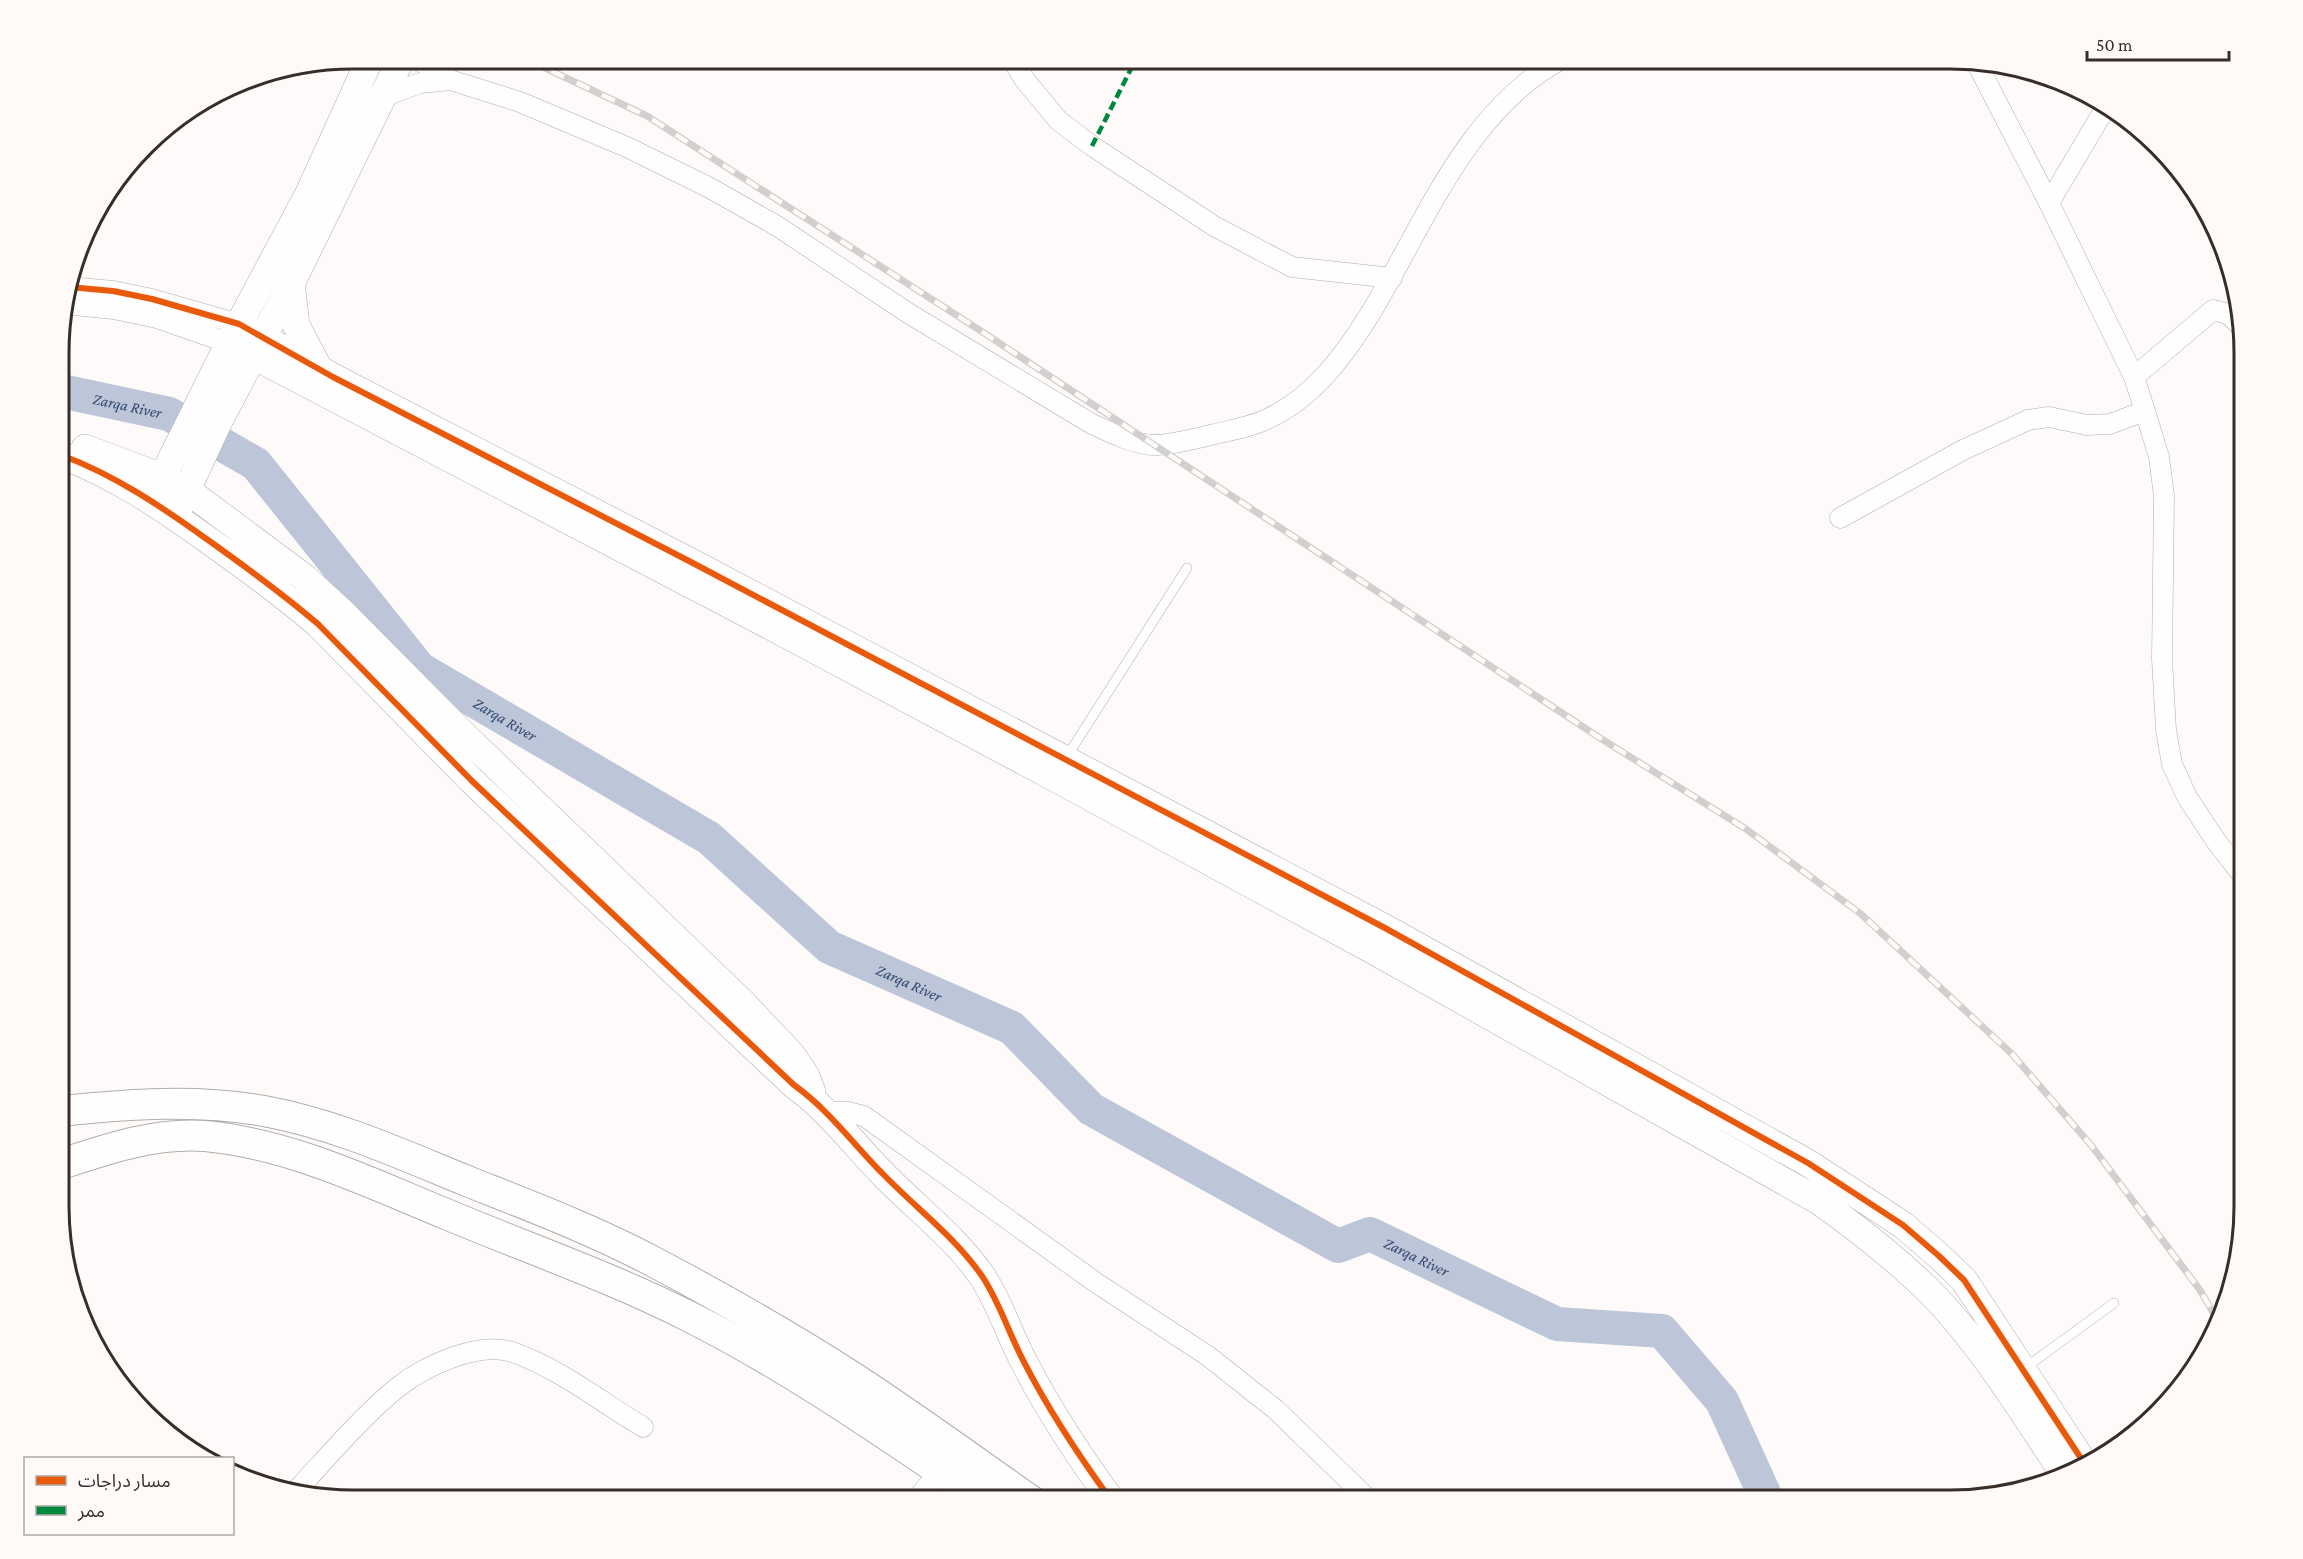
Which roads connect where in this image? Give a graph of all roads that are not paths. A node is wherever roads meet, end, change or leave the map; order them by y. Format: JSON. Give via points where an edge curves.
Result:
{"nodes":[{"id":1,"x":361,"y":69,"type":"edge"},
{"id":2,"x":396,"y":69,"type":"edge"},
{"id":3,"x":434,"y":69,"type":"edge"},
{"id":4,"x":1018,"y":69,"type":"edge"},
{"id":5,"x":1545,"y":69,"type":"edge"},
{"id":6,"x":1981,"y":71,"type":"edge"},
{"id":7,"x":450,"y":80,"type":"junction"},
{"id":8,"x":382,"y":97,"type":"junction"},
{"id":9,"x":2102,"y":113,"type":"edge"},
{"id":10,"x":2049,"y":203,"type":"junction"},
{"id":11,"x":1392,"y":278,"type":"junction"},
{"id":12,"x":291,"y":284,"type":"junction"},
{"id":13,"x":77,"y":288,"type":"edge"},
{"id":14,"x":73,"y":305,"type":"edge"},
{"id":15,"x":2232,"y":318,"type":"edge"},
{"id":16,"x":234,"y":333,"type":"junction"},
{"id":17,"x":259,"y":346,"type":"junction"},
{"id":18,"x":312,"y":377,"type":"junction"},
{"id":19,"x":2134,"y":377,"type":"junction"},
{"id":20,"x":234,"y":394,"type":"junction"},
{"id":21,"x":2145,"y":411,"type":"junction"},
{"id":22,"x":69,"y":444,"type":"edge"},
{"id":23,"x":69,"y":458,"type":"edge"},
{"id":24,"x":156,"y":489,"type":"junction"},
{"id":25,"x":187,"y":490,"type":"junction"},
{"id":26,"x":174,"y":516,"type":"junction"},
{"id":27,"x":1840,"y":518,"type":"dead end"},
{"id":28,"x":1187,"y":568,"type":"dead end"},
{"id":29,"x":1060,"y":769,"type":"junction"},
{"id":30,"x":2234,"y":864,"type":"edge"},
{"id":31,"x":821,"y":1106,"type":"junction"},
{"id":32,"x":69,"y":1110,"type":"edge"},
{"id":33,"x":102,"y":1151,"type":"junction"},
{"id":34,"x":69,"y":1161,"type":"edge"},
{"id":35,"x":69,"y":1181,"type":"edge"},
{"id":36,"x":2114,"y":1303,"type":"dead end"},
{"id":37,"x":2013,"y":1377,"type":"junction"},
{"id":38,"x":643,"y":1427,"type":"dead end"},
{"id":39,"x":2080,"y":1458,"type":"edge"},
{"id":40,"x":2060,"y":1467,"type":"edge"},
{"id":41,"x":940,"y":1471,"type":"junction"},
{"id":42,"x":301,"y":1486,"type":"edge"},
{"id":43,"x":924,"y":1490,"type":"edge"},
{"id":44,"x":968,"y":1490,"type":"edge"},
{"id":45,"x":1016,"y":1490,"type":"edge"},
{"id":46,"x":1104,"y":1490,"type":"edge"},
{"id":47,"x":1359,"y":1490,"type":"edge"}],
"edges":[{"from":1,"to":16,"type":"street","via":[[308,195]]},
{"from":2,"to":8,"type":"street"},
{"from":3,"to":7,"type":"street"},
{"from":4,"to":11,"type":"street","via":[[1058,120],[1214,226],[1292,267]]},
{"from":5,"to":11,"type":"street","via":[[1511,95],[1458,159]]},
{"from":6,"to":10,"type":"street"},
{"from":7,"to":8,"type":"street","via":[[420,83]]},
{"from":7,"to":11,"type":"street","via":[[520,102],[629,148],[710,188],[1092,424],[1144,443],[1154,445],[1240,429],[1268,419],[1294,403],[1352,343]]},
{"from":8,"to":12,"type":"street"},
{"from":9,"to":10,"type":"street"},
{"from":10,"to":19,"type":"street"},
{"from":12,"to":17,"type":"street"},
{"from":12,"to":18,"type":"street","via":[[294,314]]},
{"from":13,"to":16,"type":"street","via":[[153,299]]},
{"from":14,"to":16,"type":"street","via":[[114,309]]},
{"from":15,"to":19,"type":"street","via":[[2213,310]]},
{"from":16,"to":17,"type":"street"},
{"from":16,"to":24,"type":"street"},
{"from":17,"to":18,"type":"street"},
{"from":17,"to":20,"type":"street"},
{"from":18,"to":20,"type":"street","via":[[256,382]]},
{"from":18,"to":29,"type":"street","via":[[755,618]]},
{"from":19,"to":21,"type":"street"},
{"from":20,"to":25,"type":"street"},
{"from":21,"to":27,"type":"street","via":[[2109,424],[2087,425],[2049,417],[2028,420],[1963,450]]},
{"from":21,"to":30,"type":"street","via":[[2159,457],[2164,496],[2162,659],[2172,764],[2187,797]]},
{"from":22,"to":24,"type":"street","via":[[111,457]]},
{"from":23,"to":24,"type":"street"},
{"from":24,"to":25,"type":"street"},
{"from":24,"to":26,"type":"street"},
{"from":25,"to":26,"type":"street"},
{"from":25,"to":31,"type":"street","via":[[277,556],[342,613],[741,1001],[792,1055]]},
{"from":26,"to":31,"type":"street","via":[[272,585],[318,624],[471,780]]},
{"from":28,"to":29,"type":"lane"},
{"from":29,"to":37,"type":"street","via":[[1380,939],[1820,1201],[1871,1238]]},
{"from":31,"to":46,"type":"street","via":[[861,1152],[963,1251],[999,1306],[1010,1336],[1059,1425]]},
{"from":31,"to":47,"type":"street","via":[[864,1116],[1095,1282],[1208,1356],[1275,1409]]},
{"from":32,"to":45,"type":"main road","via":[[155,1103],[213,1104],[265,1111],[369,1141],[652,1261],[855,1378]]},
{"from":33,"to":34,"type":"main road"},
{"from":33,"to":35,"type":"main road"},
{"from":33,"to":41,"type":"main road","via":[[158,1137],[203,1136],[256,1144],[313,1160],[689,1316],[779,1366]]},
{"from":36,"to":37,"type":"lane"},
{"from":37,"to":39,"type":"street"},
{"from":37,"to":40,"type":"street"},
{"from":38,"to":42,"type":"street","via":[[540,1364],[510,1352],[485,1349],[427,1369],[398,1387]]},
{"from":41,"to":43,"type":"street"},
{"from":41,"to":44,"type":"main road"}]}
